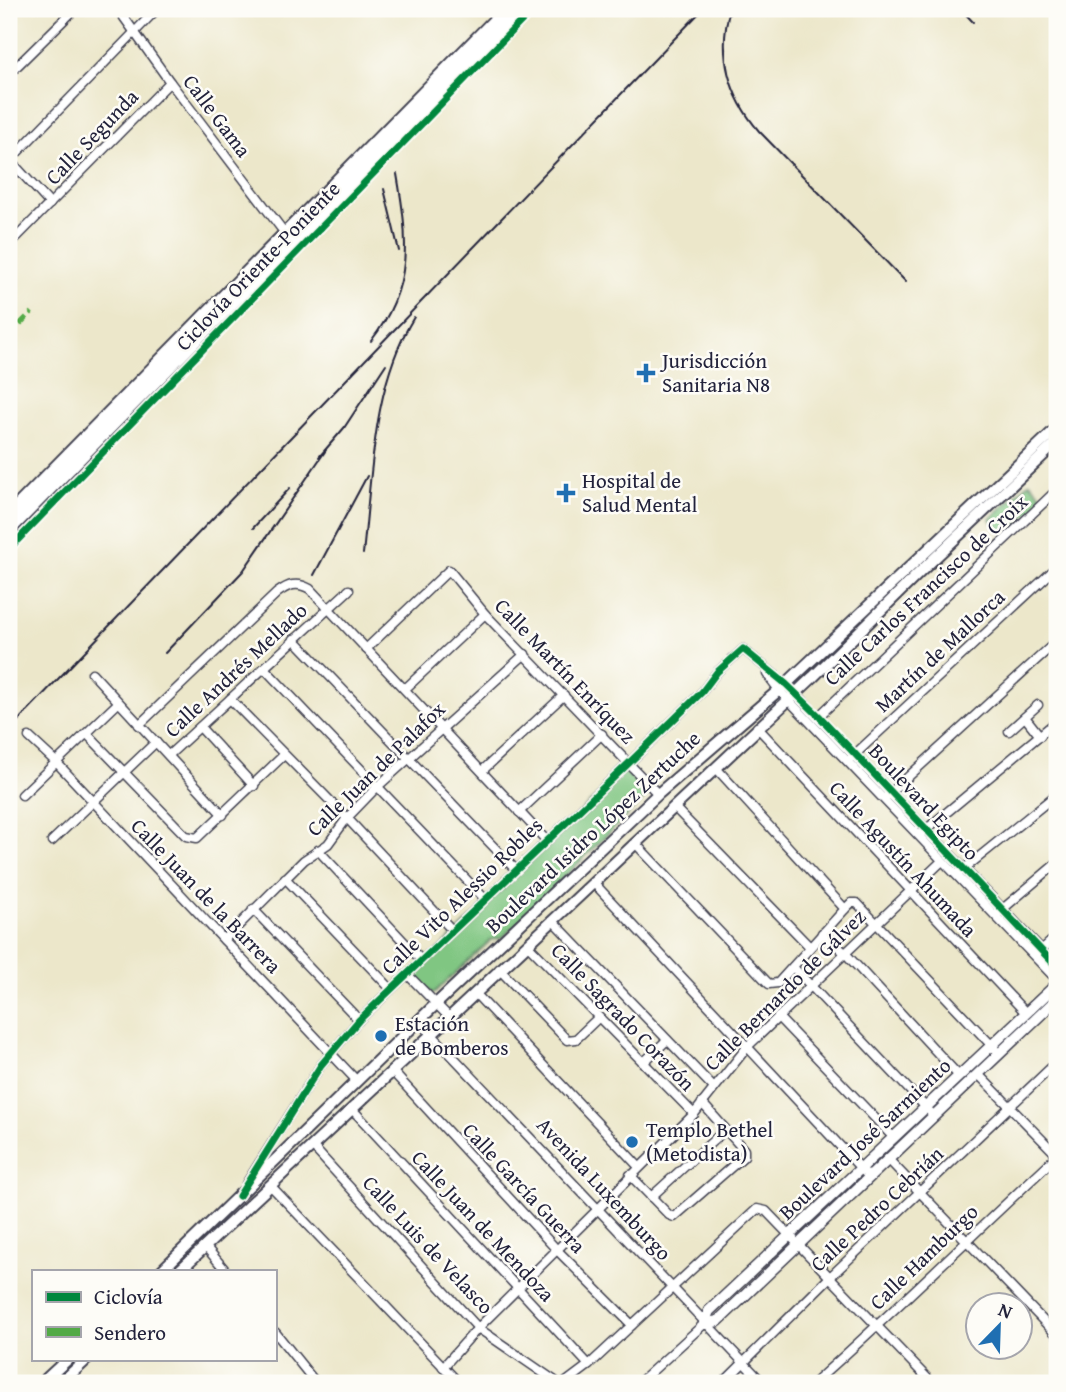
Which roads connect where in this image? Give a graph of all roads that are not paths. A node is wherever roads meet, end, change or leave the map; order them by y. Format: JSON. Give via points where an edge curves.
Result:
{"nodes":[{"id":1,"x":75,"y":9,"type":"edge"},
{"id":2,"x":118,"y":9,"type":"edge"},
{"id":3,"x":157,"y":9,"type":"edge"},
{"id":4,"x":506,"y":9,"type":"edge"},
{"id":5,"x":520,"y":9,"type":"edge"},
{"id":6,"x":135,"y":31,"type":"junction"},
{"id":7,"x":9,"y":74,"type":"edge"},
{"id":8,"x":170,"y":82,"type":"junction"},
{"id":9,"x":10,"y":160,"type":"edge"},
{"id":10,"x":50,"y":204,"type":"junction"},
{"id":11,"x":288,"y":237,"type":"junction"},
{"id":12,"x":9,"y":245,"type":"edge"},
{"id":13,"x":1057,"y":428,"type":"edge"},
{"id":14,"x":1057,"y":442,"type":"edge"},
{"id":15,"x":83,"y":447,"type":"junction"},
{"id":16,"x":1057,"y":490,"type":"edge"},
{"id":17,"x":9,"y":515,"type":"edge"},
{"id":18,"x":9,"y":530,"type":"edge"},
{"id":19,"x":1057,"y":566,"type":"edge"},
{"id":20,"x":349,"y":590,"type":"dead end"},
{"id":21,"x":328,"y":610,"type":"junction"},
{"id":22,"x":485,"y":614,"type":"junction"},
{"id":23,"x":295,"y":639,"type":"junction"},
{"id":24,"x":1057,"y":641,"type":"edge"},
{"id":25,"x":366,"y":649,"type":"junction"},
{"id":26,"x":743,"y":649,"type":"joint"},
{"id":27,"x":525,"y":654,"type":"junction"},
{"id":28,"x":264,"y":668,"type":"junction"},
{"id":29,"x":92,"y":673,"type":"dead end"},
{"id":30,"x":405,"y":689,"type":"junction"},
{"id":31,"x":787,"y":691,"type":"junction"},
{"id":32,"x":564,"y":695,"type":"junction"},
{"id":33,"x":230,"y":699,"type":"junction"},
{"id":34,"x":118,"y":703,"type":"junction"},
{"id":35,"x":1038,"y":705,"type":"dead end"},
{"id":36,"x":819,"y":716,"type":"junction"},
{"id":37,"x":1025,"y":717,"type":"junction"},
{"id":38,"x":1057,"y":721,"type":"edge"},
{"id":39,"x":139,"y":725,"type":"junction"},
{"id":40,"x":200,"y":727,"type":"junction"},
{"id":41,"x":757,"y":727,"type":"junction"},
{"id":42,"x":440,"y":729,"type":"junction"},
{"id":43,"x":1009,"y":731,"type":"dead end"},
{"id":44,"x":87,"y":734,"type":"junction"},
{"id":45,"x":602,"y":734,"type":"junction"},
{"id":46,"x":1040,"y":736,"type":"junction"},
{"id":47,"x":29,"y":737,"type":"dead end"},
{"id":48,"x":156,"y":743,"type":"junction"},
{"id":49,"x":169,"y":755,"type":"junction"},
{"id":50,"x":284,"y":755,"type":"junction"},
{"id":51,"x":851,"y":757,"type":"junction"},
{"id":52,"x":408,"y":759,"type":"junction"},
{"id":53,"x":56,"y":762,"type":"junction"},
{"id":54,"x":629,"y":763,"type":"junction"},
{"id":55,"x":716,"y":768,"type":"junction"},
{"id":56,"x":482,"y":771,"type":"junction"},
{"id":57,"x":125,"y":772,"type":"junction"},
{"id":58,"x":254,"y":786,"type":"junction"},
{"id":59,"x":376,"y":788,"type":"junction"},
{"id":60,"x":658,"y":794,"type":"junction"},
{"id":61,"x":22,"y":795,"type":"dead end"},
{"id":62,"x":887,"y":796,"type":"junction"},
{"id":63,"x":1057,"y":796,"type":"edge"},
{"id":64,"x":93,"y":803,"type":"junction"},
{"id":65,"x":674,"y":807,"type":"junction"},
{"id":66,"x":519,"y":811,"type":"junction"},
{"id":67,"x":223,"y":815,"type":"junction"},
{"id":68,"x":347,"y":818,"type":"junction"},
{"id":69,"x":922,"y":833,"type":"junction"},
{"id":70,"x":546,"y":840,"type":"junction"},
{"id":71,"x":52,"y":841,"type":"dead end"},
{"id":72,"x":635,"y":843,"type":"junction"},
{"id":73,"x":318,"y":850,"type":"junction"},
{"id":74,"x":942,"y":860,"type":"junction"},
{"id":75,"x":1057,"y":863,"type":"edge"},
{"id":76,"x":515,"y":869,"type":"junction"},
{"id":77,"x":960,"y":872,"type":"junction"},
{"id":78,"x":285,"y":878,"type":"junction"},
{"id":79,"x":593,"y":882,"type":"junction"},
{"id":80,"x":909,"y":892,"type":"junction"},
{"id":81,"x":485,"y":899,"type":"junction"},
{"id":82,"x":848,"y":906,"type":"junction"},
{"id":83,"x":253,"y":909,"type":"junction"},
{"id":84,"x":999,"y":912,"type":"junction"},
{"id":85,"x":553,"y":921,"type":"junction"},
{"id":86,"x":877,"y":922,"type":"junction"},
{"id":87,"x":452,"y":930,"type":"junction"},
{"id":88,"x":822,"y":933,"type":"junction"},
{"id":89,"x":1057,"y":936,"type":"edge"},
{"id":90,"x":223,"y":940,"type":"junction"},
{"id":91,"x":527,"y":944,"type":"junction"},
{"id":92,"x":809,"y":946,"type":"junction"},
{"id":93,"x":845,"y":953,"type":"junction"},
{"id":94,"x":1037,"y":953,"type":"junction"},
{"id":95,"x":421,"y":960,"type":"junction"},
{"id":96,"x":793,"y":967,"type":"junction"},
{"id":97,"x":1057,"y":967,"type":"edge"},
{"id":98,"x":499,"y":969,"type":"junction"},
{"id":99,"x":407,"y":974,"type":"junction"},
{"id":100,"x":1057,"y":982,"type":"edge"},
{"id":101,"x":812,"y":986,"type":"junction"},
{"id":102,"x":391,"y":989,"type":"junction"},
{"id":103,"x":475,"y":993,"type":"junction"},
{"id":104,"x":1057,"y":999,"type":"edge"},
{"id":105,"x":436,"y":1004,"type":"junction"},
{"id":106,"x":1026,"y":1013,"type":"junction"},
{"id":107,"x":449,"y":1017,"type":"junction"},
{"id":108,"x":778,"y":1017,"type":"junction"},
{"id":109,"x":598,"y":1018,"type":"junction"},
{"id":110,"x":359,"y":1020,"type":"junction"},
{"id":111,"x":419,"y":1021,"type":"junction"},
{"id":112,"x":432,"y":1034,"type":"junction"},
{"id":113,"x":667,"y":1040,"type":"junction"},
{"id":114,"x":991,"y":1045,"type":"junction"},
{"id":115,"x":748,"y":1046,"type":"junction"},
{"id":116,"x":331,"y":1052,"type":"junction"},
{"id":117,"x":999,"y":1054,"type":"junction"},
{"id":118,"x":1057,"y":1062,"type":"edge"},
{"id":119,"x":643,"y":1063,"type":"junction"},
{"id":120,"x":392,"y":1071,"type":"junction"},
{"id":121,"x":978,"y":1074,"type":"junction"},
{"id":122,"x":959,"y":1076,"type":"junction"},
{"id":123,"x":357,"y":1081,"type":"junction"},
{"id":124,"x":713,"y":1087,"type":"junction"},
{"id":125,"x":702,"y":1104,"type":"junction"},
{"id":126,"x":1011,"y":1107,"type":"junction"},
{"id":127,"x":352,"y":1109,"type":"junction"},
{"id":128,"x":930,"y":1112,"type":"junction"},
{"id":129,"x":694,"y":1114,"type":"junction"},
{"id":130,"x":725,"y":1130,"type":"junction"},
{"id":131,"x":894,"y":1138,"type":"junction"},
{"id":132,"x":313,"y":1147,"type":"junction"},
{"id":133,"x":1057,"y":1156,"type":"edge"},
{"id":134,"x":888,"y":1159,"type":"junction"},
{"id":135,"x":639,"y":1167,"type":"junction"},
{"id":136,"x":865,"y":1174,"type":"junction"},
{"id":137,"x":630,"y":1175,"type":"junction"},
{"id":138,"x":271,"y":1186,"type":"junction"},
{"id":139,"x":920,"y":1193,"type":"junction"},
{"id":140,"x":239,"y":1196,"type":"junction"},
{"id":141,"x":651,"y":1197,"type":"junction"},
{"id":142,"x":599,"y":1209,"type":"junction"},
{"id":143,"x":794,"y":1240,"type":"junction"},
{"id":144,"x":966,"y":1240,"type":"junction"},
{"id":145,"x":205,"y":1246,"type":"junction"},
{"id":146,"x":557,"y":1251,"type":"junction"},
{"id":147,"x":162,"y":1270,"type":"edge"},
{"id":148,"x":180,"y":1270,"type":"edge"},
{"id":149,"x":225,"y":1270,"type":"edge"},
{"id":150,"x":830,"y":1277,"type":"junction"},
{"id":151,"x":518,"y":1289,"type":"junction"},
{"id":152,"x":674,"y":1289,"type":"junction"},
{"id":153,"x":704,"y":1324,"type":"junction"},
{"id":154,"x":632,"y":1325,"type":"junction"},
{"id":155,"x":878,"y":1326,"type":"junction"},
{"id":156,"x":478,"y":1328,"type":"junction"},
{"id":157,"x":276,"y":1333,"type":"edge"},
{"id":158,"x":1057,"y":1335,"type":"edge"},
{"id":159,"x":67,"y":1360,"type":"edge"},
{"id":160,"x":86,"y":1360,"type":"edge"},
{"id":161,"x":744,"y":1363,"type":"junction"},
{"id":162,"x":589,"y":1366,"type":"junction"},
{"id":163,"x":443,"y":1367,"type":"junction"},
{"id":164,"x":1057,"y":1376,"type":"edge"},
{"id":165,"x":42,"y":1383,"type":"edge"},
{"id":166,"x":61,"y":1383,"type":"edge"},
{"id":167,"x":316,"y":1383,"type":"edge"},
{"id":168,"x":458,"y":1383,"type":"edge"},
{"id":169,"x":558,"y":1383,"type":"edge"},
{"id":170,"x":565,"y":1383,"type":"edge"},
{"id":171,"x":639,"y":1383,"type":"edge"},
{"id":172,"x":723,"y":1383,"type":"edge"},
{"id":173,"x":763,"y":1383,"type":"edge"},
{"id":174,"x":814,"y":1383,"type":"edge"},
{"id":175,"x":932,"y":1383,"type":"edge"},
{"id":176,"x":1050,"y":1383,"type":"edge"}],
"edges":[{"from":1,"to":7,"type":"street"},
{"from":2,"to":6,"type":"street","name":"Calle Gama"},
{"from":3,"to":6,"type":"street"},
{"from":4,"to":11,"type":"main road"},
{"from":5,"to":11,"type":"main road"},
{"from":6,"to":8,"type":"street","name":"Calle Gama"},
{"from":6,"to":9,"type":"street"},
{"from":8,"to":10,"type":"street","name":"Calle Segunda"},
{"from":8,"to":11,"type":"street","name":"Calle Gama"},
{"from":9,"to":10,"type":"street"},
{"from":10,"to":12,"type":"street","name":"Calle Segunda"},
{"from":11,"to":15,"type":"main road"},
{"from":13,"to":31,"type":"main road","name":"Boulevard Isidro López Zertuche"},
{"from":14,"to":31,"type":"main road","name":"Boulevard Isidro López Zertuche"},
{"from":15,"to":17,"type":"main road"},
{"from":15,"to":18,"type":"main road"},
{"from":16,"to":36,"type":"street","name":"Calle Carlos Francisco de Croix"},
{"from":19,"to":51,"type":"street","name":"Martín de Mallorca"},
{"from":20,"to":21,"type":"street","name":"Calle Andrés Mellado"},
{"from":21,"to":23,"type":"street","name":"Calle Andrés Mellado"},
{"from":21,"to":25,"type":"street"},
{"from":21,"to":39,"type":"street","via":[[310,589],[297,583],[287,585]]},
{"from":22,"to":25,"type":"street","name":"Calle Martín Enríquez","via":[[449,570]]},
{"from":22,"to":27,"type":"street","name":"Calle Martín Enríquez"},
{"from":22,"to":30,"type":"street"},
{"from":23,"to":28,"type":"street","name":"Calle Andrés Mellado"},
{"from":23,"to":52,"type":"street"},
{"from":24,"to":62,"type":"street"},
{"from":25,"to":30,"type":"street"},
{"from":26,"to":31,"type":"street","name":"Boulevard Egipto"},
{"from":26,"to":54,"type":"street","name":"Calle Vito Alessio Robles"},
{"from":27,"to":32,"type":"street","name":"Calle Martín Enríquez"},
{"from":27,"to":42,"type":"street","name":"Calle Juan de Palafox"},
{"from":28,"to":33,"type":"street","name":"Calle Andrés Mellado"},
{"from":28,"to":59,"type":"street"},
{"from":29,"to":34,"type":"street"},
{"from":30,"to":42,"type":"street"},
{"from":31,"to":36,"type":"street","name":"Boulevard Egipto"},
{"from":31,"to":41,"type":"main road","name":"Boulevard Isidro López Zertuche"},
{"from":31,"to":51,"type":"street","name":"Boulevard Egipto"},
{"from":31,"to":60,"type":"main road","name":"Boulevard Isidro López Zertuche"},
{"from":32,"to":45,"type":"street","name":"Calle Martín Enríquez"},
{"from":32,"to":56,"type":"street"},
{"from":33,"to":40,"type":"street","name":"Calle Andrés Mellado"},
{"from":33,"to":50,"type":"street"},
{"from":34,"to":39,"type":"street"},
{"from":34,"to":44,"type":"street"},
{"from":35,"to":37,"type":"street"},
{"from":36,"to":51,"type":"street","name":"Boulevard Egipto"},
{"from":37,"to":43,"type":"street"},
{"from":37,"to":46,"type":"street"},
{"from":38,"to":46,"type":"street"},
{"from":39,"to":48,"type":"street"},
{"from":40,"to":49,"type":"street","name":"Calle Andrés Mellado"},
{"from":40,"to":58,"type":"street"},
{"from":41,"to":55,"type":"main road","name":"Boulevard Isidro López Zertuche"},
{"from":41,"to":80,"type":"street","name":"Calle Agustín Ahumada"},
{"from":42,"to":52,"type":"street","name":"Calle Juan de Palafox"},
{"from":42,"to":56,"type":"street"},
{"from":44,"to":53,"type":"street"},
{"from":44,"to":57,"type":"street"},
{"from":45,"to":54,"type":"street","name":"Calle Martín Enríquez"},
{"from":45,"to":66,"type":"street"},
{"from":46,"to":69,"type":"street"},
{"from":47,"to":53,"type":"street","name":"Calle Juan de la Barrera"},
{"from":48,"to":49,"type":"street"},
{"from":48,"to":57,"type":"street"},
{"from":49,"to":67,"type":"street"},
{"from":50,"to":58,"type":"street"},
{"from":50,"to":68,"type":"street"},
{"from":51,"to":62,"type":"street","name":"Boulevard Egipto"},
{"from":52,"to":59,"type":"street","name":"Calle Juan de Palafox"},
{"from":52,"to":76,"type":"street"},
{"from":53,"to":61,"type":"street"},
{"from":53,"to":64,"type":"street","name":"Calle Juan de la Barrera"},
{"from":54,"to":60,"type":"street","name":"Calle Martín Enríquez"},
{"from":54,"to":70,"type":"street","name":"Calle Vito Alessio Robles"},
{"from":55,"to":65,"type":"main road","name":"Boulevard Isidro López Zertuche"},
{"from":55,"to":82,"type":"street"},
{"from":56,"to":66,"type":"street"},
{"from":57,"to":64,"type":"street"},
{"from":57,"to":67,"type":"street","via":[[186,836],[197,838]]},
{"from":58,"to":67,"type":"street"},
{"from":59,"to":68,"type":"street","name":"Calle Juan de Palafox"},
{"from":59,"to":81,"type":"street"},
{"from":60,"to":105,"type":"main road","name":"Boulevard Isidro López Zertuche"},
{"from":62,"to":69,"type":"street","name":"Boulevard Egipto"},
{"from":63,"to":77,"type":"street"},
{"from":64,"to":71,"type":"street"},
{"from":64,"to":90,"type":"street","name":"Calle Juan de la Barrera"},
{"from":65,"to":72,"type":"main road","name":"Boulevard Isidro López Zertuche"},
{"from":65,"to":92,"type":"street"},
{"from":66,"to":70,"type":"street"},
{"from":68,"to":73,"type":"street","name":"Calle Juan de Palafox"},
{"from":68,"to":87,"type":"street"},
{"from":69,"to":74,"type":"street","name":"Boulevard Egipto"},
{"from":69,"to":77,"type":"street","name":"Boulevard Egipto"},
{"from":70,"to":76,"type":"street","name":"Calle Vito Alessio Robles"},
{"from":72,"to":79,"type":"main road","name":"Boulevard Isidro López Zertuche"},
{"from":72,"to":96,"type":"street","via":[[769,984],[778,984]]},
{"from":73,"to":78,"type":"street","name":"Calle Juan de Palafox"},
{"from":73,"to":95,"type":"street"},
{"from":74,"to":77,"type":"street","name":"Boulevard Egipto"},
{"from":74,"to":80,"type":"street","name":"Calle Bernardo de Gálvez"},
{"from":75,"to":84,"type":"street"},
{"from":76,"to":81,"type":"street","name":"Calle Vito Alessio Robles"},
{"from":77,"to":84,"type":"street","name":"Boulevard Egipto"},
{"from":78,"to":83,"type":"street","name":"Calle Juan de Palafox"},
{"from":78,"to":102,"type":"street"},
{"from":79,"to":85,"type":"main road","name":"Boulevard Isidro López Zertuche"},
{"from":79,"to":115,"type":"street"},
{"from":80,"to":86,"type":"street","name":"Calle Bernardo de Gálvez"},
{"from":80,"to":106,"type":"street","name":"Calle Agustín Ahumada"},
{"from":81,"to":87,"type":"street","name":"Calle Vito Alessio Robles"},
{"from":82,"to":86,"type":"street","via":[[857,903]]},
{"from":82,"to":88,"type":"street"},
{"from":83,"to":90,"type":"street","name":"Calle Juan de Palafox"},
{"from":83,"to":110,"type":"street"},
{"from":84,"to":94,"type":"street","name":"Boulevard Egipto"},
{"from":85,"to":91,"type":"main road","name":"Boulevard Isidro López Zertuche"},
{"from":85,"to":113,"type":"street"},
{"from":86,"to":93,"type":"street","name":"Calle Bernardo de Gálvez"},
{"from":86,"to":114,"type":"street"},
{"from":87,"to":95,"type":"street","name":"Calle Vito Alessio Robles"},
{"from":88,"to":92,"type":"street"},
{"from":88,"to":93,"type":"street"},
{"from":89,"to":94,"type":"street"},
{"from":90,"to":116,"type":"street","name":"Calle Juan de la Barrera"},
{"from":91,"to":98,"type":"main road","name":"Boulevard Isidro López Zertuche"},
{"from":91,"to":109,"type":"street","name":"Calle Sagrado Corazón"},
{"from":92,"to":96,"type":"street"},
{"from":93,"to":101,"type":"street","name":"Calle Bernardo de Gálvez"},
{"from":93,"to":122,"type":"street"},
{"from":94,"to":97,"type":"street","name":"Boulevard Egipto"},
{"from":94,"to":100,"type":"street","name":"Boulevard Egipto"},
{"from":95,"to":99,"type":"street","name":"Calle Vito Alessio Robles"},
{"from":96,"to":101,"type":"street"},
{"from":98,"to":103,"type":"main road","name":"Boulevard Isidro López Zertuche"},
{"from":98,"to":109,"type":"street","via":[[567,1040],[576,1040]]},
{"from":99,"to":102,"type":"street","name":"Calle Vito Alessio Robles"},
{"from":99,"to":105,"type":"street"},
{"from":100,"to":106,"type":"street","name":"Boulevard José Sarmiento"},
{"from":101,"to":108,"type":"street","name":"Calle Bernardo de Gálvez"},
{"from":101,"to":128,"type":"street"},
{"from":102,"to":110,"type":"street","name":"Calle Vito Alessio Robles"},
{"from":103,"to":107,"type":"main road","name":"Boulevard Isidro López Zertuche"},
{"from":103,"to":135,"type":"street"},
{"from":104,"to":117,"type":"street","name":"Boulevard José Sarmiento"},
{"from":105,"to":107,"type":"street"},
{"from":105,"to":111,"type":"main road","name":"Boulevard Isidro López Zertuche"},
{"from":106,"to":114,"type":"street","name":"Boulevard José Sarmiento"},
{"from":107,"to":112,"type":"main road","name":"Boulevard Isidro López Zertuche"},
{"from":108,"to":115,"type":"street","name":"Calle Bernardo de Gálvez"},
{"from":108,"to":131,"type":"street"},
{"from":109,"to":119,"type":"street","name":"Calle Sagrado Corazón"},
{"from":110,"to":116,"type":"street","name":"Calle Vito Alessio Robles"},
{"from":111,"to":112,"type":"street","name":"Avenida Luxemburgo"},
{"from":111,"to":123,"type":"main road","name":"Boulevard Isidro López Zertuche"},
{"from":112,"to":120,"type":"main road","name":"Boulevard Isidro López Zertuche"},
{"from":112,"to":142,"type":"street","name":"Avenida Luxemburgo"},
{"from":113,"to":119,"type":"street"},
{"from":113,"to":124,"type":"street"},
{"from":114,"to":117,"type":"street"},
{"from":114,"to":122,"type":"street","name":"Boulevard José Sarmiento"},
{"from":115,"to":124,"type":"street","name":"Calle Bernardo de Gálvez"},
{"from":115,"to":136,"type":"street"},
{"from":116,"to":123,"type":"street","name":"Calle Juan de la Barrera"},
{"from":116,"to":140,"type":"street","name":"Calle Vito Alessio Robles"},
{"from":117,"to":121,"type":"street","name":"Boulevard José Sarmiento"},
{"from":118,"to":126,"type":"street","name":"Calle Pedro Cebrián"},
{"from":119,"to":129,"type":"street","name":"Calle Sagrado Corazón"},
{"from":120,"to":127,"type":"main road","name":"Boulevard Isidro López Zertuche"},
{"from":120,"to":146,"type":"street","name":"Calle García Guerra"},
{"from":121,"to":126,"type":"street"},
{"from":121,"to":128,"type":"street","name":"Boulevard José Sarmiento"},
{"from":122,"to":128,"type":"street","name":"Boulevard José Sarmiento"},
{"from":123,"to":140,"type":"main road","name":"Boulevard Isidro López Zertuche"},
{"from":124,"to":125,"type":"street","name":"Calle Bernardo de Gálvez"},
{"from":125,"to":129,"type":"street","name":"Calle Bernardo de Gálvez"},
{"from":125,"to":130,"type":"street"},
{"from":126,"to":133,"type":"street"},
{"from":126,"to":139,"type":"street","name":"Calle Pedro Cebrián"},
{"from":127,"to":132,"type":"main road","name":"Boulevard Isidro López Zertuche"},
{"from":127,"to":151,"type":"street","name":"Calle Juan de Mendoza"},
{"from":128,"to":131,"type":"street","name":"Boulevard José Sarmiento"},
{"from":128,"to":134,"type":"street","name":"Boulevard José Sarmiento"},
{"from":129,"to":135,"type":"street","name":"Calle Bernardo de Gálvez"},
{"from":130,"to":141,"type":"street"},
{"from":130,"to":141,"type":"street","via":[[744,1150],[744,1156],[676,1217]]},
{"from":131,"to":136,"type":"street","name":"Boulevard José Sarmiento"},
{"from":132,"to":138,"type":"main road","name":"Boulevard Isidro López Zertuche"},
{"from":132,"to":156,"type":"street","name":"Calle Luis de Velasco"},
{"from":133,"to":144,"type":"street","name":"Calle Hamburgo"},
{"from":134,"to":136,"type":"street","name":"Boulevard José Sarmiento"},
{"from":134,"to":139,"type":"street"},
{"from":135,"to":137,"type":"street","name":"Calle Bernardo de Gálvez"},
{"from":136,"to":143,"type":"street","name":"Boulevard José Sarmiento"},
{"from":137,"to":141,"type":"street"},
{"from":137,"to":142,"type":"street","name":"Calle Bernardo de Gálvez"},
{"from":138,"to":145,"type":"main road","name":"Boulevard Isidro López Zertuche"},
{"from":138,"to":163,"type":"street"},
{"from":139,"to":144,"type":"street"},
{"from":139,"to":150,"type":"street","name":"Calle Pedro Cebrián"},
{"from":140,"to":147,"type":"main road","name":"Boulevard Isidro López Zertuche"},
{"from":142,"to":146,"type":"street","name":"Calle Bernardo de Gálvez"},
{"from":142,"to":152,"type":"street","name":"Avenida Luxemburgo"},
{"from":143,"to":150,"type":"street"},
{"from":143,"to":152,"type":"street","via":[[766,1210],[757,1209]]},
{"from":143,"to":153,"type":"street","name":"Boulevard José Sarmiento","via":[[709,1311]]},
{"from":144,"to":155,"type":"street","name":"Calle Hamburgo"},
{"from":144,"to":158,"type":"street"},
{"from":145,"to":148,"type":"main road","name":"Boulevard Isidro López Zertuche"},
{"from":145,"to":149,"type":"street"},
{"from":146,"to":151,"type":"street","name":"Calle Bernardo de Gálvez"},
{"from":146,"to":154,"type":"street","name":"Calle García Guerra"},
{"from":150,"to":155,"type":"street"},
{"from":150,"to":161,"type":"street","name":"Calle Pedro Cebrián"},
{"from":151,"to":156,"type":"street","name":"Calle Bernardo de Gálvez"},
{"from":151,"to":162,"type":"street","name":"Calle Juan de Mendoza"},
{"from":152,"to":153,"type":"street","name":"Avenida Luxemburgo"},
{"from":152,"to":154,"type":"street"},
{"from":153,"to":161,"type":"street","name":"Avenida Luxemburgo"},
{"from":153,"to":171,"type":"street","name":"Boulevard José Sarmiento"},
{"from":154,"to":162,"type":"street"},
{"from":155,"to":174,"type":"street","name":"Calle Hamburgo"},
{"from":155,"to":175,"type":"street"},
{"from":156,"to":163,"type":"street","name":"Calle Bernardo de Gálvez"},
{"from":156,"to":169,"type":"street","name":"Calle Luis de Velasco"},
{"from":157,"to":167,"type":"street"},
{"from":159,"to":165,"type":"main road"},
{"from":160,"to":166,"type":"main road"},
{"from":161,"to":172,"type":"street","name":"Calle Pedro Cebrián"},
{"from":161,"to":173,"type":"street","name":"Avenida Luxemburgo"},
{"from":162,"to":170,"type":"street"},
{"from":163,"to":168,"type":"street"},
{"from":164,"to":176,"type":"street"}]}
